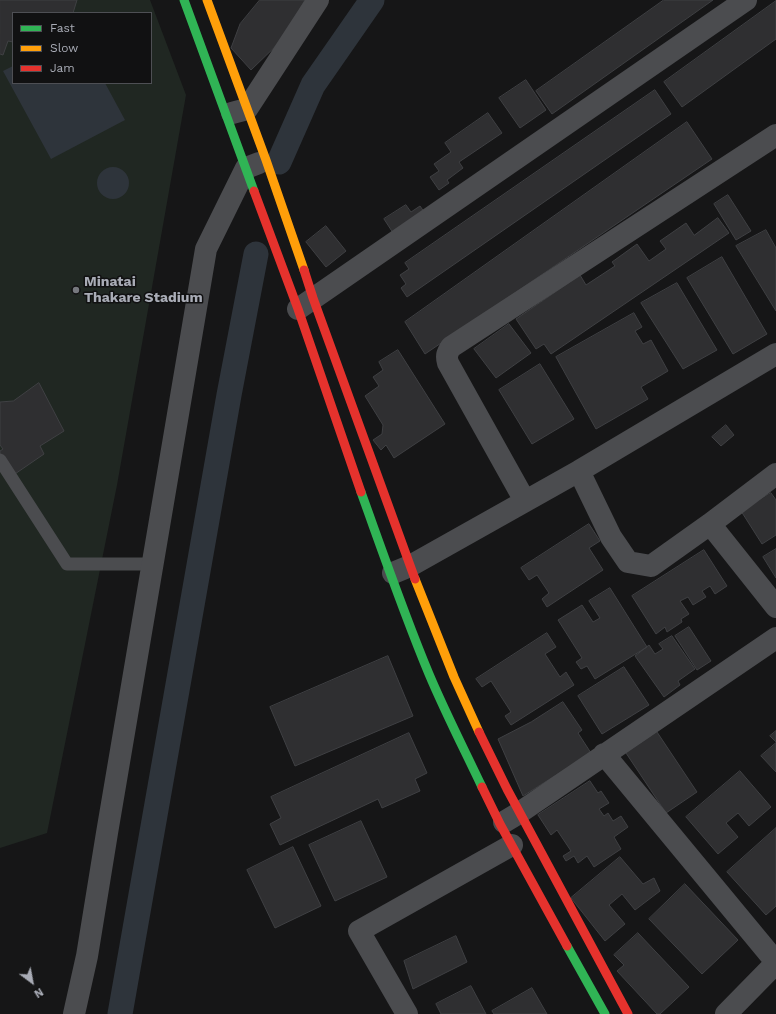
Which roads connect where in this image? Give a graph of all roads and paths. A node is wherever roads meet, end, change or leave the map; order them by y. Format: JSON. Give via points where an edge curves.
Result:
{"nodes":[{"id":1,"x":184,"y":0,"type":"edge"},
{"id":2,"x":207,"y":0,"type":"edge"},
{"id":3,"x":318,"y":0,"type":"edge"},
{"id":4,"x":746,"y":0,"type":"edge"},
{"id":5,"x":247,"y":108,"type":"junction"},
{"id":6,"x":226,"y":115,"type":"junction"},
{"id":7,"x":776,"y":135,"type":"edge"},
{"id":8,"x":266,"y":160,"type":"junction"},
{"id":9,"x":246,"y":168,"type":"junction"},
{"id":10,"x":290,"y":228,"type":"junction"},
{"id":11,"x":273,"y":242,"type":"junction"},
{"id":12,"x":305,"y":304,"type":"junction"},
{"id":13,"x":776,"y":354,"type":"edge"},
{"id":14,"x":0,"y":460,"type":"edge"},
{"id":15,"x":579,"y":471,"type":"junction"},
{"id":16,"x":776,"y":474,"type":"edge"},
{"id":17,"x":525,"y":501,"type":"junction"},
{"id":18,"x":710,"y":524,"type":"junction"},
{"id":19,"x":152,"y":564,"type":"junction"},
{"id":20,"x":400,"y":570,"type":"junction"},
{"id":21,"x":776,"y":607,"type":"edge"},
{"id":22,"x":776,"y":638,"type":"edge"},
{"id":23,"x":604,"y":754,"type":"junction"},
{"id":24,"x":519,"y":813,"type":"junction"},
{"id":25,"x":500,"y":824,"type":"junction"},
{"id":26,"x":512,"y":845,"type":"junction"},
{"id":27,"x":776,"y":963,"type":"edge"},
{"id":28,"x":74,"y":1014,"type":"edge"},
{"id":29,"x":407,"y":1014,"type":"edge"},
{"id":30,"x":605,"y":1014,"type":"edge"},
{"id":31,"x":628,"y":1014,"type":"edge"},
{"id":32,"x":726,"y":1014,"type":"edge"}],
"edges":[{"from":1,"to":6,"type":"street"},
{"from":2,"to":5,"type":"street"},
{"from":3,"to":5,"type":"street"},
{"from":4,"to":12,"type":"street"},
{"from":5,"to":6,"type":"street"},
{"from":5,"to":8,"type":"street"},
{"from":6,"to":9,"type":"street"},
{"from":7,"to":17,"type":"street","via":[[447,352],[448,363]]},
{"from":8,"to":9,"type":"street"},
{"from":8,"to":10,"type":"street"},
{"from":9,"to":11,"type":"street"},
{"from":9,"to":19,"type":"street","via":[[206,249]]},
{"from":10,"to":11,"type":"street"},
{"from":10,"to":12,"type":"street"},
{"from":11,"to":12,"type":"street"},
{"from":12,"to":20,"type":"street"},
{"from":12,"to":20,"type":"street"},
{"from":13,"to":15,"type":"street"},
{"from":14,"to":19,"type":"lane","via":[[67,564]]},
{"from":15,"to":17,"type":"street"},
{"from":15,"to":18,"type":"street","via":[[611,537],[628,562],[651,566]]},
{"from":16,"to":18,"type":"street"},
{"from":17,"to":20,"type":"street"},
{"from":18,"to":21,"type":"street"},
{"from":19,"to":28,"type":"street","via":[[87,956]]},
{"from":20,"to":24,"type":"street"},
{"from":20,"to":25,"type":"street","via":[[445,710]]},
{"from":22,"to":23,"type":"street"},
{"from":23,"to":24,"type":"street"},
{"from":23,"to":27,"type":"street"},
{"from":24,"to":25,"type":"street"},
{"from":24,"to":31,"type":"street"},
{"from":25,"to":26,"type":"street"},
{"from":26,"to":29,"type":"street","via":[[359,931]]},
{"from":26,"to":30,"type":"street"},
{"from":27,"to":32,"type":"street"}]}
